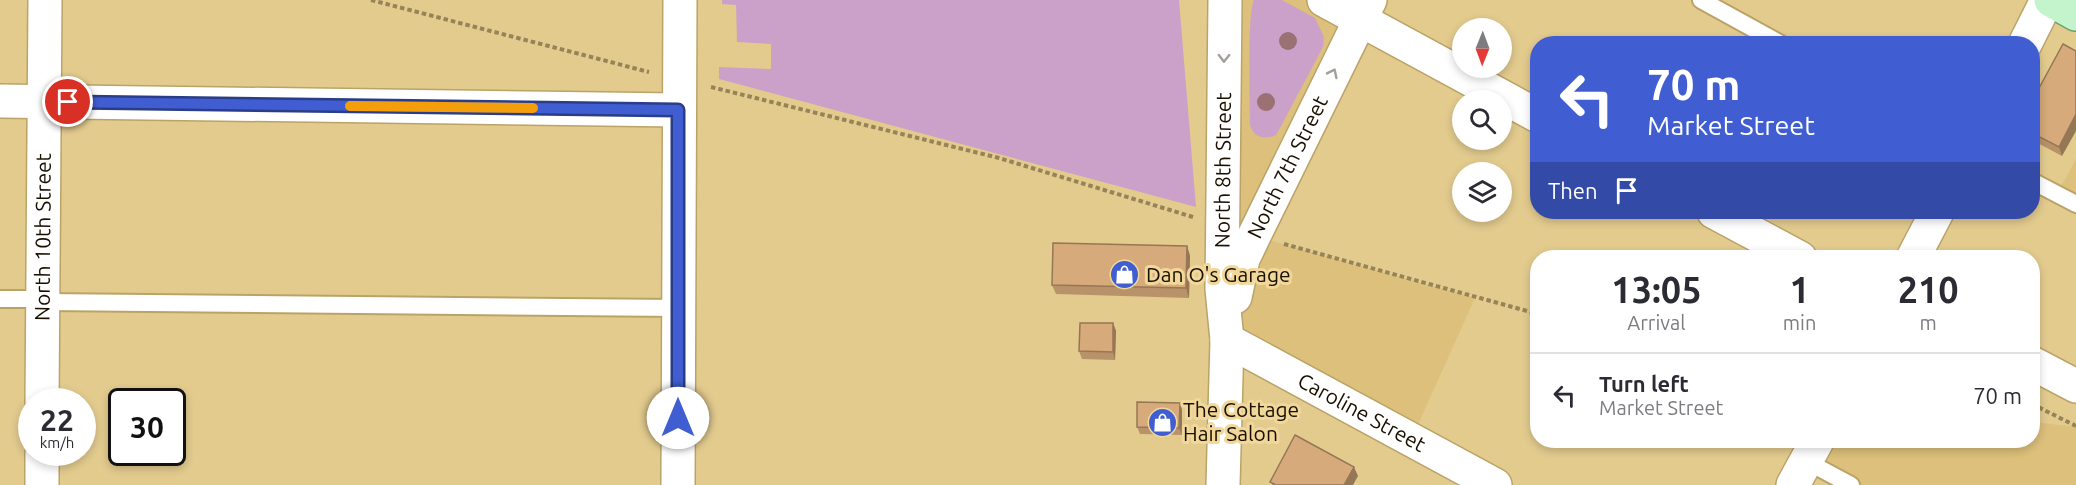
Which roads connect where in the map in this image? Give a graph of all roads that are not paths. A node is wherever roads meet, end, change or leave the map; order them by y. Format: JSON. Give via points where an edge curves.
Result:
{"nodes":[{"id":1,"x":45,"y":0,"type":"edge"},
{"id":2,"x":680,"y":0,"type":"edge"},
{"id":3,"x":1225,"y":0,"type":"edge"},
{"id":4,"x":1324,"y":0,"type":"edge"},
{"id":5,"x":1701,"y":0,"type":"edge"},
{"id":6,"x":2049,"y":0,"type":"edge"},
{"id":7,"x":1365,"y":10,"type":"edge"},
{"id":8,"x":2076,"y":14,"type":"edge"},
{"id":9,"x":1766,"y":36,"type":"edge"},
{"id":10,"x":2029,"y":36,"type":"edge"},
{"id":11,"x":679,"y":95,"type":"junction"},
{"id":12,"x":0,"y":101,"type":"edge"},
{"id":13,"x":44,"y":101,"type":"junction"},
{"id":14,"x":1530,"y":111,"type":"edge"},
{"id":15,"x":2040,"y":185,"type":"edge"},
{"id":16,"x":2076,"y":204,"type":"edge"},
{"id":17,"x":1727,"y":219,"type":"edge"},
{"id":18,"x":1933,"y":219,"type":"edge"},
{"id":19,"x":1785,"y":250,"type":"edge"},
{"id":20,"x":1917,"y":250,"type":"edge"},
{"id":21,"x":0,"y":299,"type":"edge"},
{"id":22,"x":43,"y":301,"type":"junction"},
{"id":23,"x":678,"y":308,"type":"junction"},
{"id":24,"x":1227,"y":340,"type":"junction"},
{"id":25,"x":2040,"y":367,"type":"edge"},
{"id":26,"x":2076,"y":386,"type":"edge"},
{"id":27,"x":42,"y":388,"type":"edge"},
{"id":28,"x":1805,"y":462,"type":"edge"},
{"id":29,"x":42,"y":466,"type":"edge"},
{"id":30,"x":42,"y":485,"type":"edge"},
{"id":31,"x":678,"y":485,"type":"edge"},
{"id":32,"x":1223,"y":485,"type":"edge"},
{"id":33,"x":1494,"y":485,"type":"edge"},
{"id":34,"x":1851,"y":485,"type":"edge"}],
"edges":[{"from":1,"to":13,"type":"street","name":"North 10th Street"},
{"from":2,"to":11,"type":"street"},
{"from":3,"to":24,"type":"street","name":"North 8th Street","one_way":true,"via":[[1222,289]]},
{"from":4,"to":7,"type":"street"},
{"from":5,"to":9,"type":"lane"},
{"from":6,"to":8,"type":"main road"},
{"from":6,"to":10,"type":"street"},
{"from":7,"to":14,"type":"street"},
{"from":24,"to":7,"type":"street","name":"North 7th Street","one_way":true,"via":[[1243,259]]},
{"from":11,"to":13,"type":"street"},
{"from":11,"to":23,"type":"street"},
{"from":12,"to":13,"type":"street"},
{"from":13,"to":22,"type":"street","name":"North 10th Street"},
{"from":15,"to":16,"type":"lane"},
{"from":17,"to":19,"type":"street"},
{"from":18,"to":20,"type":"street"},
{"from":21,"to":22,"type":"lane"},
{"from":22,"to":23,"type":"lane"},
{"from":22,"to":27,"type":"street","name":"North 10th Street"},
{"from":23,"to":31,"type":"street"},
{"from":24,"to":32,"type":"street","name":"North 8th Street"},
{"from":24,"to":33,"type":"street","name":"Caroline Street"},
{"from":25,"to":26,"type":"street"},
{"from":28,"to":34,"type":"lane"},
{"from":29,"to":30,"type":"street"}]}
